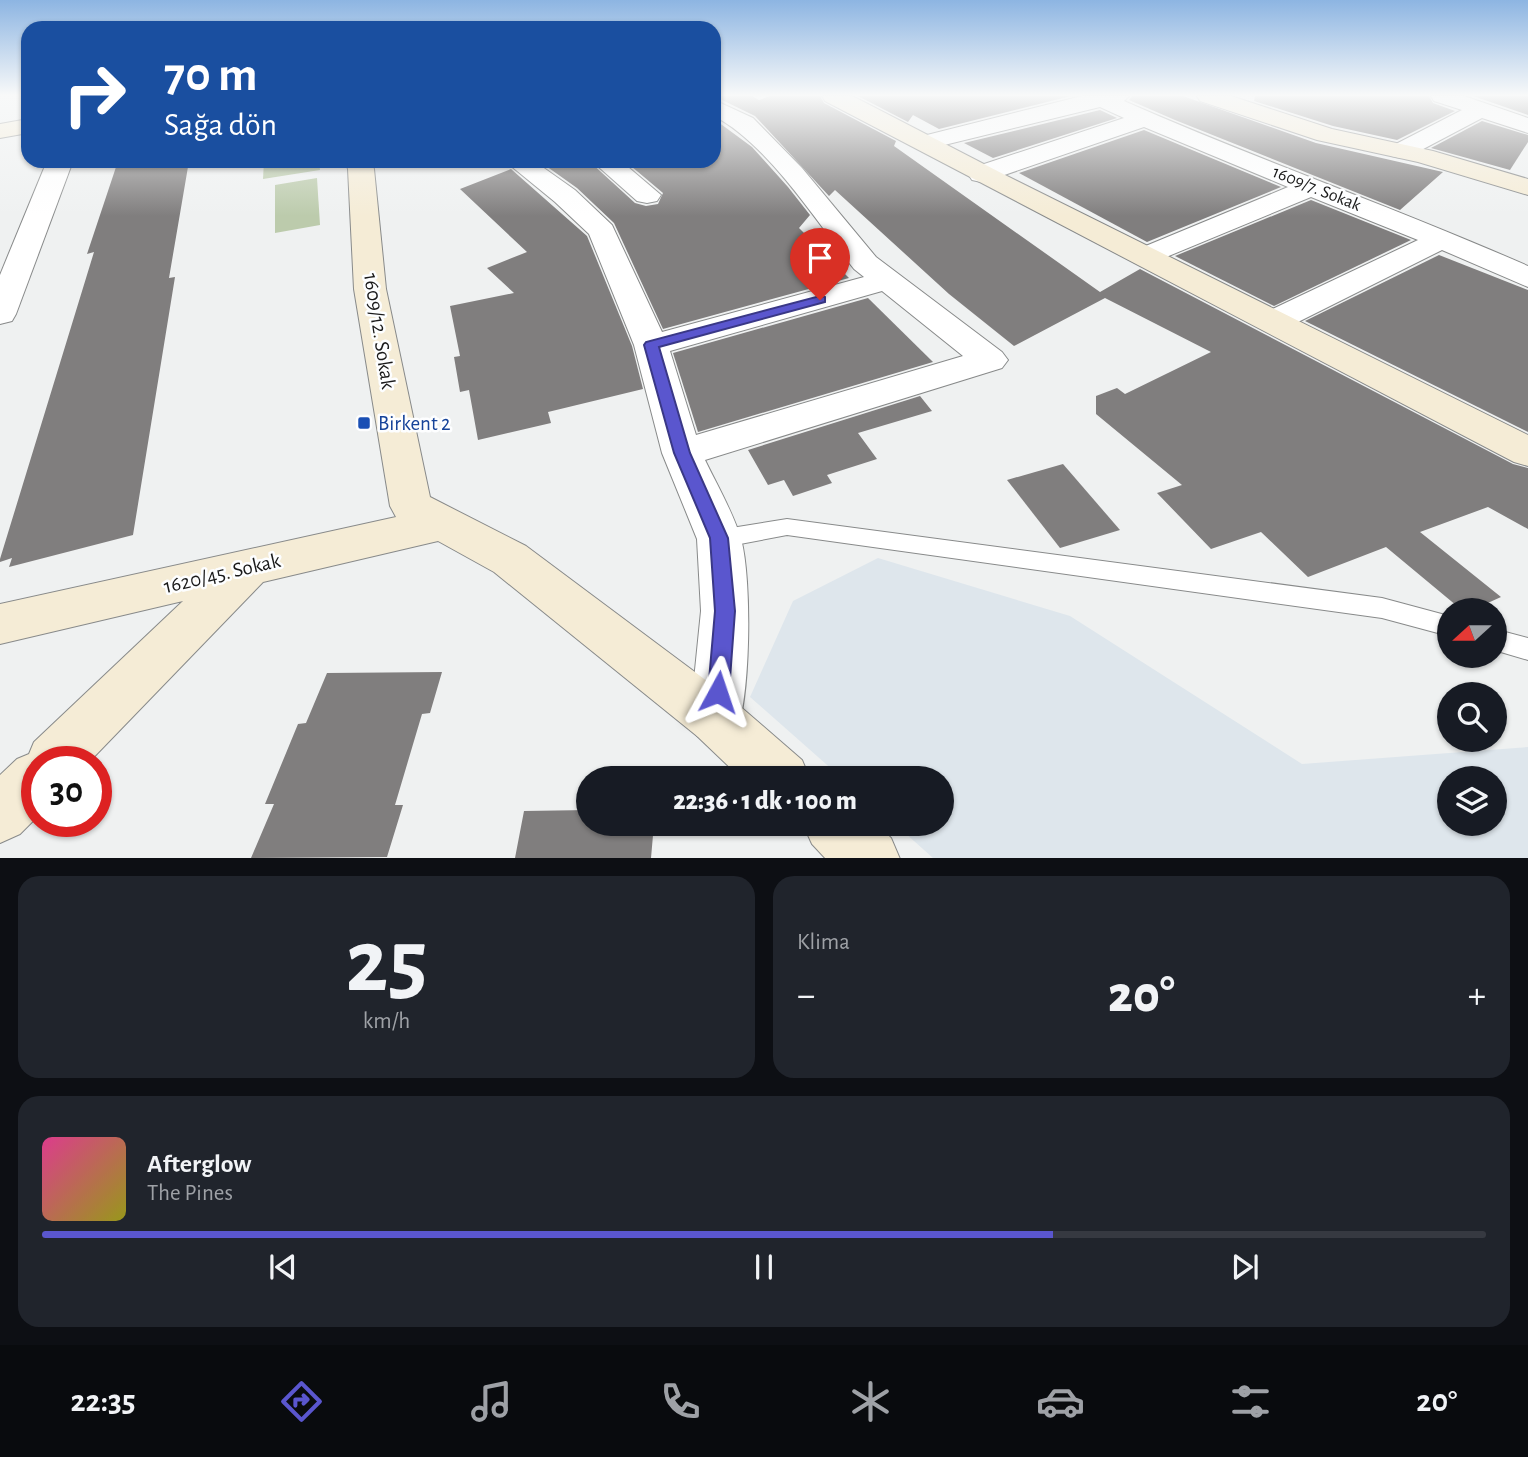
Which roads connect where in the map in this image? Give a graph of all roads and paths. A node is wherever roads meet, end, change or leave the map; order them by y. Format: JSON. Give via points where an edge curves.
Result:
{"nodes":[{"id":1,"x":758,"y":136,"type":"edge"},
{"id":2,"x":916,"y":136,"type":"edge"},
{"id":3,"x":952,"y":136,"type":"edge"},
{"id":4,"x":1097,"y":136,"type":"edge"},
{"id":5,"x":1187,"y":136,"type":"edge"},
{"id":6,"x":1331,"y":136,"type":"edge"},
{"id":7,"x":1430,"y":136,"type":"edge"},
{"id":8,"x":928,"y":142,"type":"junction"},
{"id":9,"x":1401,"y":151,"type":"junction"},
{"id":10,"x":57,"y":168,"type":"edge"},
{"id":11,"x":361,"y":168,"type":"edge"},
{"id":12,"x":527,"y":168,"type":"edge"},
{"id":13,"x":614,"y":168,"type":"edge"},
{"id":14,"x":981,"y":174,"type":"junction"},
{"id":15,"x":1313,"y":186,"type":"junction"},
{"id":16,"x":1528,"y":187,"type":"edge"},
{"id":17,"x":647,"y":195,"type":"dead end"},
{"id":18,"x":1442,"y":239,"type":"junction"},
{"id":19,"x":1147,"y":256,"type":"junction"},
{"id":20,"x":1528,"y":278,"type":"edge"},
{"id":21,"x":887,"y":280,"type":"junction"},
{"id":22,"x":0,"y":314,"type":"edge"},
{"id":23,"x":1276,"y":320,"type":"junction"},
{"id":24,"x":651,"y":345,"type":"junction"},
{"id":25,"x":1528,"y":452,"type":"edge"},
{"id":26,"x":682,"y":453,"type":"junction"},
{"id":27,"x":443,"y":523,"type":"junction"},
{"id":28,"x":719,"y":538,"type":"junction"},
{"id":29,"x":249,"y":567,"type":"junction"},
{"id":30,"x":1437,"y":623,"type":"edge"},
{"id":31,"x":0,"y":624,"type":"edge"},
{"id":32,"x":1507,"y":643,"type":"edge"},
{"id":33,"x":1528,"y":649,"type":"edge"},
{"id":34,"x":716,"y":719,"type":"junction"},
{"id":35,"x":68,"y":746,"type":"edge"},
{"id":36,"x":768,"y":766,"type":"edge"},
{"id":37,"x":21,"y":794,"type":"edge"},
{"id":38,"x":0,"y":814,"type":"edge"},
{"id":39,"x":845,"y":836,"type":"edge"},
{"id":40,"x":869,"y":858,"type":"edge"}],
"edges":[{"from":1,"to":21,"type":"street","via":[[865,263]]},
{"from":2,"to":8,"type":"main road"},
{"from":3,"to":8,"type":"street"},
{"from":4,"to":14,"type":"street"},
{"from":5,"to":15,"type":"street","name":"1609/7. Sokak"},
{"from":6,"to":9,"type":"main road"},
{"from":7,"to":9,"type":"street"},
{"from":8,"to":14,"type":"main road"},
{"from":9,"to":16,"type":"main road"},
{"from":10,"to":22,"type":"street"},
{"from":11,"to":27,"type":"main road","name":"1609/12. Sokak","via":[[370,289],[411,506]]},
{"from":12,"to":24,"type":"street","via":[[602,231]]},
{"from":13,"to":17,"type":"street"},
{"from":14,"to":19,"type":"main road"},
{"from":15,"to":18,"type":"street","name":"1609/7. Sokak"},
{"from":15,"to":19,"type":"street"},
{"from":18,"to":20,"type":"street","name":"1609/7. Sokak"},
{"from":18,"to":23,"type":"street"},
{"from":19,"to":23,"type":"main road"},
{"from":21,"to":24,"type":"street"},
{"from":21,"to":26,"type":"street","via":[[990,360],[924,375]]},
{"from":23,"to":25,"type":"main road"},
{"from":24,"to":26,"type":"street"},
{"from":26,"to":28,"type":"street"},
{"from":27,"to":29,"type":"main road","name":"1620/45. Sokak"},
{"from":27,"to":34,"type":"main road","via":[[510,559]]},
{"from":28,"to":30,"type":"lane","via":[[788,527],[1382,608]]},
{"from":28,"to":34,"type":"street","via":[[725,611]]},
{"from":29,"to":31,"type":"main road","name":"1620/45. Sokak"},
{"from":29,"to":35,"type":"main road"},
{"from":32,"to":33,"type":"lane"},
{"from":34,"to":36,"type":"main road"},
{"from":37,"to":38,"type":"main road"},
{"from":39,"to":40,"type":"main road"}]}
